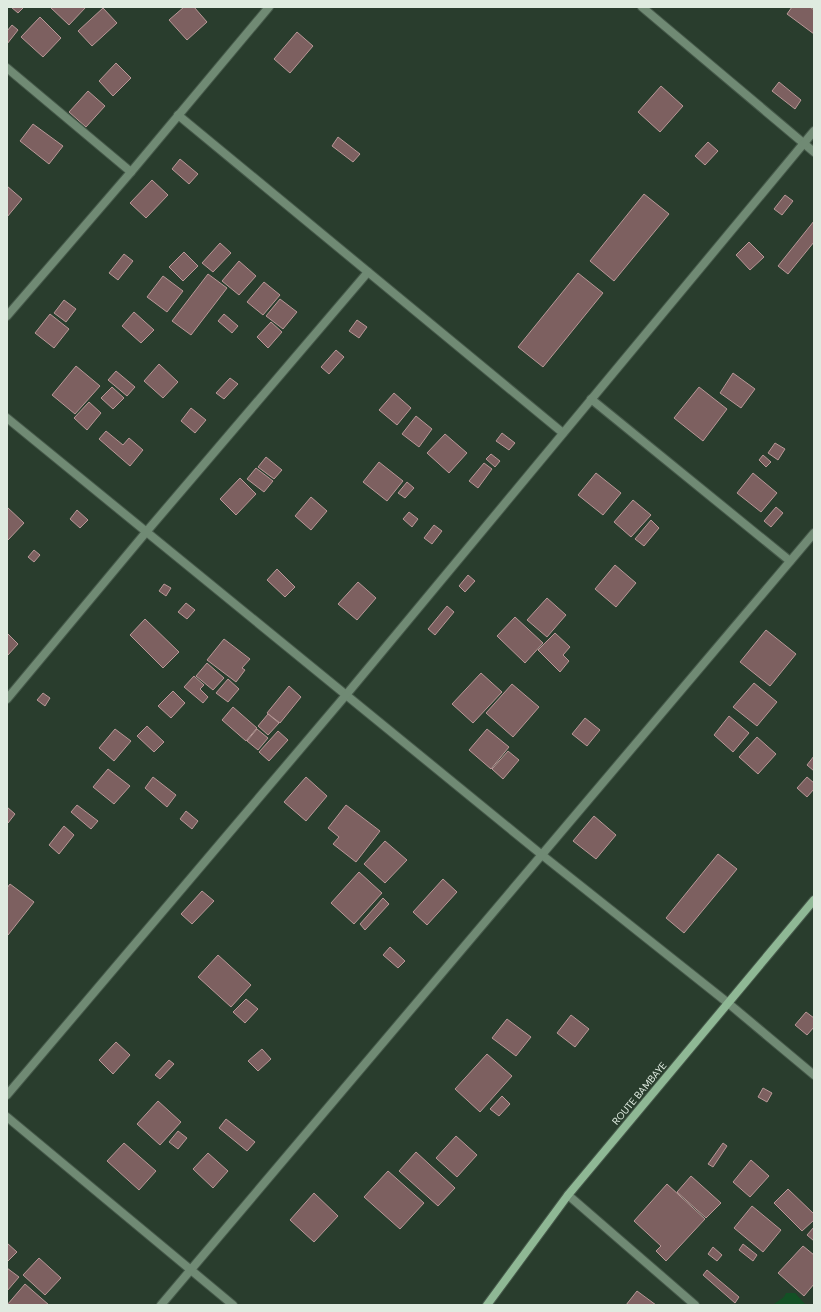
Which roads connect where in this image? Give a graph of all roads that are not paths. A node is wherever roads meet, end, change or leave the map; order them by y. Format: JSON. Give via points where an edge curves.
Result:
{"nodes":[{"id":1,"x":269,"y":7,"type":"edge"},
{"id":2,"x":642,"y":7,"type":"edge"},
{"id":3,"x":7,"y":68,"type":"edge"},
{"id":4,"x":178,"y":116,"type":"junction"},
{"id":5,"x":814,"y":131,"type":"edge"},
{"id":6,"x":803,"y":143,"type":"junction"},
{"id":7,"x":814,"y":152,"type":"edge"},
{"id":8,"x":131,"y":172,"type":"junction"},
{"id":9,"x":368,"y":272,"type":"junction"},
{"id":10,"x":7,"y":316,"type":"edge"},
{"id":11,"x":591,"y":399,"type":"junction"},
{"id":12,"x":7,"y":418,"type":"edge"},
{"id":13,"x":563,"y":433,"type":"junction"},
{"id":14,"x":147,"y":531,"type":"junction"},
{"id":15,"x":814,"y":533,"type":"edge"},
{"id":16,"x":790,"y":561,"type":"junction"},
{"id":17,"x":346,"y":695,"type":"junction"},
{"id":18,"x":7,"y":699,"type":"edge"},
{"id":19,"x":542,"y":855,"type":"junction"},
{"id":20,"x":814,"y":900,"type":"edge"},
{"id":21,"x":728,"y":1003,"type":"junction"},
{"id":22,"x":814,"y":1075,"type":"edge"},
{"id":23,"x":7,"y":1095,"type":"edge"},
{"id":24,"x":7,"y":1117,"type":"edge"},
{"id":25,"x":568,"y":1194,"type":"junction"},
{"id":26,"x":191,"y":1270,"type":"junction"},
{"id":27,"x":161,"y":1305,"type":"edge"},
{"id":28,"x":233,"y":1305,"type":"edge"},
{"id":29,"x":487,"y":1305,"type":"edge"},
{"id":30,"x":695,"y":1305,"type":"edge"}],
"edges":[{"from":1,"to":4,"type":"street"},
{"from":2,"to":6,"type":"street"},
{"from":3,"to":8,"type":"street"},
{"from":4,"to":8,"type":"street"},
{"from":4,"to":9,"type":"street"},
{"from":5,"to":6,"type":"street"},
{"from":6,"to":7,"type":"street"},
{"from":6,"to":11,"type":"street"},
{"from":8,"to":10,"type":"street"},
{"from":9,"to":13,"type":"street"},
{"from":9,"to":14,"type":"street"},
{"from":11,"to":13,"type":"street"},
{"from":11,"to":16,"type":"street"},
{"from":12,"to":14,"type":"street"},
{"from":13,"to":17,"type":"street"},
{"from":14,"to":17,"type":"street"},
{"from":14,"to":18,"type":"street"},
{"from":15,"to":16,"type":"street"},
{"from":16,"to":19,"type":"street"},
{"from":17,"to":19,"type":"street"},
{"from":17,"to":23,"type":"street"},
{"from":19,"to":21,"type":"street"},
{"from":19,"to":26,"type":"street"},
{"from":20,"to":21,"type":"street","name":"ROUTE BAMBAYE"},
{"from":21,"to":22,"type":"street"},
{"from":21,"to":25,"type":"street","name":"ROUTE BAMBAYE"},
{"from":24,"to":26,"type":"street"},
{"from":25,"to":29,"type":"street","name":"ROUTE BAMBAYE"},
{"from":25,"to":30,"type":"street"},
{"from":26,"to":27,"type":"street"},
{"from":26,"to":28,"type":"street"}]}
